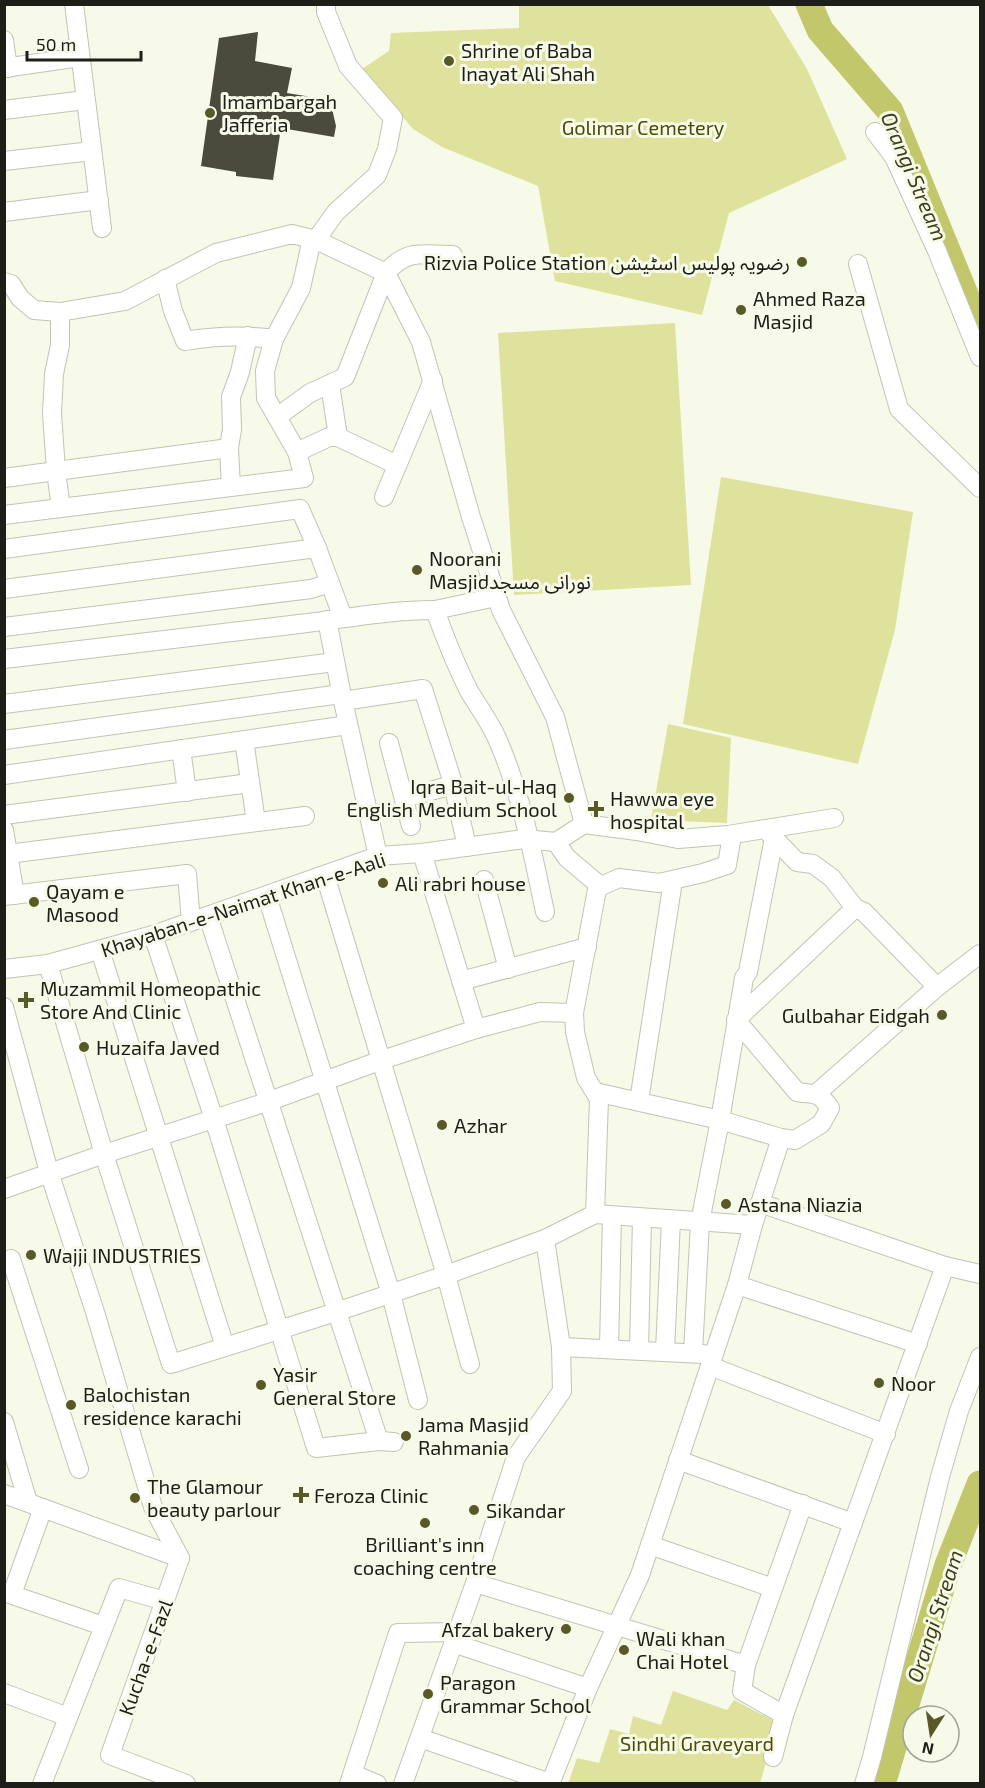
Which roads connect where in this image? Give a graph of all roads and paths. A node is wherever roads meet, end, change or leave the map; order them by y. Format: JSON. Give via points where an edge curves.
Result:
{"nodes":[{"id":1,"x":74,"y":4,"type":"edge"},
{"id":2,"x":326,"y":4,"type":"edge"},
{"id":3,"x":4,"y":40,"type":"edge"},
{"id":4,"x":80,"y":57,"type":"junction"},
{"id":5,"x":6,"y":68,"type":"edge"},
{"id":6,"x":85,"y":100,"type":"junction"},
{"id":7,"x":4,"y":110,"type":"edge"},
{"id":8,"x":875,"y":132,"type":"dead end"},
{"id":9,"x":92,"y":151,"type":"junction"},
{"id":10,"x":4,"y":161,"type":"edge"},
{"id":11,"x":99,"y":200,"type":"junction"},
{"id":12,"x":4,"y":212,"type":"edge"},
{"id":13,"x":102,"y":228,"type":"dead end"},
{"id":14,"x":316,"y":240,"type":"junction"},
{"id":15,"x":453,"y":255,"type":"dead end"},
{"id":16,"x":858,"y":264,"type":"dead end"},
{"id":17,"x":386,"y":273,"type":"junction"},
{"id":18,"x":165,"y":279,"type":"junction"},
{"id":19,"x":4,"y":282,"type":"edge"},
{"id":20,"x":60,"y":312,"type":"junction"},
{"id":21,"x":248,"y":336,"type":"junction"},
{"id":22,"x":274,"y":339,"type":"junction"},
{"id":23,"x":981,"y":357,"type":"edge"},
{"id":24,"x":432,"y":380,"type":"junction"},
{"id":25,"x":330,"y":384,"type":"junction"},
{"id":26,"x":277,"y":417,"type":"junction"},
{"id":27,"x":338,"y":437,"type":"junction"},
{"id":28,"x":229,"y":448,"type":"junction"},
{"id":29,"x":297,"y":452,"type":"junction"},
{"id":30,"x":397,"y":465,"type":"junction"},
{"id":31,"x":56,"y":471,"type":"junction"},
{"id":32,"x":4,"y":477,"type":"edge"},
{"id":33,"x":231,"y":487,"type":"junction"},
{"id":34,"x":981,"y":488,"type":"edge"},
{"id":35,"x":384,"y":497,"type":"dead end"},
{"id":36,"x":61,"y":508,"type":"junction"},
{"id":37,"x":4,"y":515,"type":"edge"},
{"id":38,"x":317,"y":548,"type":"junction"},
{"id":39,"x":4,"y":549,"type":"edge"},
{"id":40,"x":330,"y":583,"type":"junction"},
{"id":41,"x":4,"y":589,"type":"edge"},
{"id":42,"x":496,"y":597,"type":"junction"},
{"id":43,"x":435,"y":610,"type":"junction"},
{"id":44,"x":335,"y":619,"type":"junction"},
{"id":45,"x":4,"y":627,"type":"edge"},
{"id":46,"x":4,"y":659,"type":"edge"},
{"id":47,"x":335,"y":662,"type":"junction"},
{"id":48,"x":342,"y":698,"type":"junction"},
{"id":49,"x":4,"y":704,"type":"edge"},
{"id":50,"x":348,"y":725,"type":"junction"},
{"id":51,"x":4,"y":740,"type":"edge"},
{"id":52,"x":244,"y":740,"type":"junction"},
{"id":53,"x":389,"y":743,"type":"dead end"},
{"id":54,"x":181,"y":749,"type":"junction"},
{"id":55,"x":4,"y":775,"type":"edge"},
{"id":56,"x":250,"y":783,"type":"junction"},
{"id":57,"x":453,"y":785,"type":"junction"},
{"id":58,"x":187,"y":792,"type":"junction"},
{"id":59,"x":404,"y":798,"type":"junction"},
{"id":60,"x":4,"y":815,"type":"edge"},
{"id":61,"x":305,"y":816,"type":"dead end"},
{"id":62,"x":834,"y":818,"type":"dead end"},
{"id":63,"x":256,"y":822,"type":"junction"},
{"id":64,"x":584,"y":824,"type":"junction"},
{"id":65,"x":411,"y":826,"type":"dead end"},
{"id":66,"x":4,"y":830,"type":"edge"},
{"id":67,"x":770,"y":834,"type":"junction"},
{"id":68,"x":732,"y":835,"type":"junction"},
{"id":69,"x":530,"y":840,"type":"junction"},
{"id":70,"x":556,"y":842,"type":"junction"},
{"id":71,"x":467,"y":847,"type":"junction"},
{"id":72,"x":422,"y":853,"type":"junction"},
{"id":73,"x":8,"y":854,"type":"junction"},
{"id":74,"x":378,"y":856,"type":"junction"},
{"id":75,"x":325,"y":875,"type":"junction"},
{"id":76,"x":484,"y":880,"type":"dead end"},
{"id":77,"x":673,"y":880,"type":"junction"},
{"id":78,"x":597,"y":888,"type":"junction"},
{"id":79,"x":10,"y":896,"type":"edge"},
{"id":80,"x":267,"y":896,"type":"junction"},
{"id":81,"x":855,"y":908,"type":"junction"},
{"id":82,"x":545,"y":912,"type":"dead end"},
{"id":83,"x":200,"y":919,"type":"junction"},
{"id":84,"x":153,"y":935,"type":"junction"},
{"id":85,"x":588,"y":947,"type":"junction"},
{"id":86,"x":100,"y":950,"type":"junction"},
{"id":87,"x":981,"y":954,"type":"edge"},
{"id":88,"x":48,"y":964,"type":"junction"},
{"id":89,"x":4,"y":969,"type":"edge"},
{"id":90,"x":508,"y":969,"type":"junction"},
{"id":91,"x":461,"y":981,"type":"junction"},
{"id":92,"x":937,"y":987,"type":"junction"},
{"id":93,"x":4,"y":1007,"type":"edge"},
{"id":94,"x":574,"y":1013,"type":"junction"},
{"id":95,"x":736,"y":1020,"type":"junction"},
{"id":96,"x":476,"y":1029,"type":"junction"},
{"id":97,"x":382,"y":1060,"type":"junction"},
{"id":98,"x":324,"y":1081,"type":"junction"},
{"id":99,"x":595,"y":1092,"type":"junction"},
{"id":100,"x":817,"y":1093,"type":"junction"},
{"id":101,"x":639,"y":1101,"type":"junction"},
{"id":102,"x":267,"y":1102,"type":"junction"},
{"id":103,"x":214,"y":1119,"type":"junction"},
{"id":104,"x":720,"y":1120,"type":"junction"},
{"id":105,"x":159,"y":1136,"type":"junction"},
{"id":106,"x":781,"y":1138,"type":"junction"},
{"id":107,"x":104,"y":1154,"type":"junction"},
{"id":108,"x":49,"y":1172,"type":"junction"},
{"id":109,"x":4,"y":1189,"type":"edge"},
{"id":110,"x":760,"y":1203,"type":"junction"},
{"id":111,"x":603,"y":1215,"type":"junction"},
{"id":112,"x":642,"y":1218,"type":"junction"},
{"id":113,"x":672,"y":1220,"type":"junction"},
{"id":114,"x":700,"y":1222,"type":"junction"},
{"id":115,"x":753,"y":1225,"type":"junction"},
{"id":116,"x":545,"y":1239,"type":"junction"},
{"id":117,"x":4,"y":1261,"type":"edge"},
{"id":118,"x":945,"y":1266,"type":"junction"},
{"id":119,"x":981,"y":1274,"type":"edge"},
{"id":120,"x":446,"y":1275,"type":"junction"},
{"id":121,"x":737,"y":1285,"type":"junction"},
{"id":122,"x":392,"y":1294,"type":"junction"},
{"id":123,"x":336,"y":1312,"type":"junction"},
{"id":124,"x":279,"y":1330,"type":"junction"},
{"id":125,"x":918,"y":1344,"type":"junction"},
{"id":126,"x":225,"y":1347,"type":"junction"},
{"id":127,"x":561,"y":1347,"type":"junction"},
{"id":128,"x":609,"y":1348,"type":"junction"},
{"id":129,"x":639,"y":1350,"type":"junction"},
{"id":130,"x":665,"y":1351,"type":"junction"},
{"id":131,"x":693,"y":1353,"type":"junction"},
{"id":132,"x":981,"y":1357,"type":"edge"},
{"id":133,"x":712,"y":1360,"type":"junction"},
{"id":134,"x":470,"y":1364,"type":"dead end"},
{"id":135,"x":418,"y":1400,"type":"dead end"},
{"id":136,"x":4,"y":1422,"type":"edge"},
{"id":137,"x":886,"y":1434,"type":"junction"},
{"id":138,"x":678,"y":1460,"type":"junction"},
{"id":139,"x":79,"y":1469,"type":"dead end"},
{"id":140,"x":4,"y":1494,"type":"edge"},
{"id":141,"x":803,"y":1504,"type":"junction"},
{"id":142,"x":36,"y":1505,"type":"junction"},
{"id":143,"x":853,"y":1523,"type":"junction"},
{"id":144,"x":650,"y":1545,"type":"junction"},
{"id":145,"x":180,"y":1558,"type":"junction"},
{"id":146,"x":475,"y":1583,"type":"junction"},
{"id":147,"x":773,"y":1588,"type":"junction"},
{"id":148,"x":8,"y":1593,"type":"edge"},
{"id":149,"x":165,"y":1601,"type":"junction"},
{"id":150,"x":617,"y":1625,"type":"junction"},
{"id":151,"x":104,"y":1626,"type":"junction"},
{"id":152,"x":455,"y":1638,"type":"junction"},
{"id":153,"x":746,"y":1665,"type":"junction"},
{"id":154,"x":588,"y":1688,"type":"junction"},
{"id":155,"x":4,"y":1693,"type":"edge"},
{"id":156,"x":784,"y":1715,"type":"junction"},
{"id":157,"x":68,"y":1717,"type":"junction"},
{"id":158,"x":420,"y":1738,"type":"junction"},
{"id":159,"x":773,"y":1757,"type":"dead end"},
{"id":160,"x":351,"y":1779,"type":"edge"},
{"id":161,"x":550,"y":1783,"type":"edge"},
{"id":162,"x":42,"y":1784,"type":"edge"},
{"id":163,"x":186,"y":1784,"type":"edge"},
{"id":164,"x":378,"y":1784,"type":"edge"},
{"id":165,"x":403,"y":1784,"type":"edge"},
{"id":166,"x":864,"y":1784,"type":"edge"}],
"edges":[{"from":1,"to":4,"type":"street"},
{"from":2,"to":14,"type":"street","via":[[348,66],[393,118],[377,175],[336,212]]},
{"from":3,"to":5,"type":"street"},
{"from":4,"to":5,"type":"street"},
{"from":4,"to":6,"type":"street"},
{"from":6,"to":7,"type":"street"},
{"from":6,"to":9,"type":"street"},
{"from":8,"to":23,"type":"street","via":[[894,157]]},
{"from":9,"to":10,"type":"street"},
{"from":9,"to":11,"type":"street"},
{"from":11,"to":12,"type":"street"},
{"from":11,"to":13,"type":"street"},
{"from":14,"to":17,"type":"street"},
{"from":14,"to":18,"type":"street","via":[[292,234],[216,253]]},
{"from":14,"to":22,"type":"street","via":[[310,248],[301,288]]},
{"from":15,"to":17,"type":"street","via":[[409,255],[397,260]]},
{"from":16,"to":34,"type":"street","via":[[899,409]]},
{"from":17,"to":24,"type":"street","via":[[421,342]]},
{"from":17,"to":25,"type":"street","via":[[345,377]]},
{"from":18,"to":20,"type":"street","via":[[125,301]]},
{"from":18,"to":21,"type":"street","via":[[184,340]]},
{"from":19,"to":20,"type":"street","via":[[34,309]]},
{"from":20,"to":31,"type":"street","via":[[52,413]]},
{"from":21,"to":22,"type":"street"},
{"from":21,"to":28,"type":"street","via":[[231,397]]},
{"from":22,"to":26,"type":"street","via":[[264,371],[266,398]]},
{"from":24,"to":30,"type":"street"},
{"from":24,"to":42,"type":"street"},
{"from":25,"to":26,"type":"street"},
{"from":25,"to":27,"type":"street"},
{"from":26,"to":29,"type":"street"},
{"from":27,"to":29,"type":"street","via":[[329,437]]},
{"from":27,"to":30,"type":"street"},
{"from":28,"to":31,"type":"street"},
{"from":28,"to":33,"type":"street"},
{"from":29,"to":33,"type":"street","via":[[304,478]]},
{"from":30,"to":35,"type":"street"},
{"from":31,"to":32,"type":"street"},
{"from":31,"to":36,"type":"street"},
{"from":33,"to":36,"type":"street"},
{"from":36,"to":37,"type":"street"},
{"from":38,"to":39,"type":"street","via":[[300,509]]},
{"from":38,"to":40,"type":"street"},
{"from":38,"to":41,"type":"street"},
{"from":40,"to":44,"type":"street"},
{"from":40,"to":45,"type":"street","via":[[310,589]]},
{"from":42,"to":43,"type":"street"},
{"from":42,"to":64,"type":"street","via":[[555,717]]},
{"from":43,"to":44,"type":"street"},
{"from":43,"to":69,"type":"street","via":[[447,644],[498,741]]},
{"from":44,"to":46,"type":"street"},
{"from":44,"to":47,"type":"street"},
{"from":47,"to":48,"type":"street"},
{"from":47,"to":49,"type":"street"},
{"from":48,"to":50,"type":"street"},
{"from":48,"to":51,"type":"street"},
{"from":48,"to":57,"type":"street","via":[[423,688]]},
{"from":50,"to":52,"type":"street"},
{"from":50,"to":74,"type":"street"},
{"from":52,"to":54,"type":"street"},
{"from":52,"to":56,"type":"street"},
{"from":53,"to":59,"type":"street"},
{"from":54,"to":55,"type":"street"},
{"from":54,"to":58,"type":"street"},
{"from":56,"to":58,"type":"street"},
{"from":56,"to":63,"type":"street"},
{"from":57,"to":59,"type":"street"},
{"from":57,"to":71,"type":"street"},
{"from":58,"to":60,"type":"street"},
{"from":59,"to":65,"type":"street"},
{"from":61,"to":63,"type":"street"},
{"from":62,"to":67,"type":"street"},
{"from":63,"to":73,"type":"street"},
{"from":64,"to":68,"type":"street","via":[[678,839]]},
{"from":64,"to":70,"type":"street"},
{"from":66,"to":73,"type":"street"},
{"from":67,"to":68,"type":"street"},
{"from":67,"to":81,"type":"street","via":[[797,861],[813,864],[832,878]]},
{"from":67,"to":95,"type":"street","via":[[748,972]]},
{"from":68,"to":77,"type":"street","via":[[727,865]]},
{"from":69,"to":70,"type":"street","name":"Khayaban-e-Naimat Khan-e-Aali"},
{"from":69,"to":71,"type":"street","name":"Khayaban-e-Naimat Khan-e-Aali"},
{"from":69,"to":82,"type":"street"},
{"from":70,"to":78,"type":"street","via":[[567,858],[598,884]]},
{"from":71,"to":72,"type":"street","name":"Khayaban-e-Naimat Khan-e-Aali"},
{"from":72,"to":74,"type":"street","name":"Khayaban-e-Naimat Khan-e-Aali"},
{"from":72,"to":91,"type":"street"},
{"from":73,"to":79,"type":"street"},
{"from":74,"to":75,"type":"street","name":"Khayaban-e-Naimat Khan-e-Aali"},
{"from":75,"to":80,"type":"street","name":"Khayaban-e-Naimat Khan-e-Aali"},
{"from":75,"to":97,"type":"street"},
{"from":76,"to":90,"type":"street"},
{"from":77,"to":78,"type":"street","via":[[659,883],[619,878]]},
{"from":77,"to":101,"type":"street"},
{"from":78,"to":85,"type":"street"},
{"from":79,"to":83,"type":"street","via":[[187,874]]},
{"from":80,"to":83,"type":"street","name":"Khayaban-e-Naimat Khan-e-Aali"},
{"from":80,"to":98,"type":"street"},
{"from":81,"to":92,"type":"street","via":[[864,912]]},
{"from":81,"to":95,"type":"street"},
{"from":83,"to":84,"type":"street","name":"Khayaban-e-Naimat Khan-e-Aali"},
{"from":83,"to":102,"type":"street"},
{"from":84,"to":86,"type":"street","name":"Khayaban-e-Naimat Khan-e-Aali"},
{"from":84,"to":103,"type":"street"},
{"from":85,"to":90,"type":"street"},
{"from":85,"to":94,"type":"street"},
{"from":86,"to":88,"type":"street","name":"Khayaban-e-Naimat Khan-e-Aali"},
{"from":86,"to":105,"type":"street"},
{"from":87,"to":92,"type":"street"},
{"from":88,"to":89,"type":"street","name":"Khayaban-e-Naimat Khan-e-Aali"},
{"from":88,"to":107,"type":"street"},
{"from":90,"to":91,"type":"street"},
{"from":91,"to":96,"type":"street"},
{"from":92,"to":100,"type":"street"},
{"from":93,"to":108,"type":"street"},
{"from":94,"to":96,"type":"street","via":[[540,1012]]},
{"from":94,"to":99,"type":"street","via":[[586,1078]]},
{"from":95,"to":100,"type":"street","via":[[797,1092]]},
{"from":95,"to":104,"type":"street"},
{"from":96,"to":97,"type":"street"},
{"from":97,"to":98,"type":"street"},
{"from":97,"to":120,"type":"street"},
{"from":98,"to":102,"type":"street"},
{"from":98,"to":122,"type":"street"},
{"from":99,"to":101,"type":"street"},
{"from":99,"to":111,"type":"street","via":[[599,1099]]},
{"from":100,"to":106,"type":"street","via":[[830,1108],[821,1124],[795,1140]]},
{"from":101,"to":104,"type":"street"},
{"from":102,"to":103,"type":"street"},
{"from":102,"to":123,"type":"street"},
{"from":103,"to":105,"type":"street"},
{"from":103,"to":124,"type":"street"},
{"from":104,"to":106,"type":"street"},
{"from":104,"to":114,"type":"street"},
{"from":105,"to":107,"type":"street"},
{"from":105,"to":126,"type":"street"},
{"from":106,"to":110,"type":"street"},
{"from":107,"to":108,"type":"street"},
{"from":107,"to":126,"type":"street","via":[[171,1364]]},
{"from":108,"to":109,"type":"street"},
{"from":108,"to":145,"type":"street","via":[[153,1507]]},
{"from":110,"to":115,"type":"street"},
{"from":110,"to":118,"type":"street"},
{"from":111,"to":112,"type":"street"},
{"from":111,"to":116,"type":"street"},
{"from":111,"to":128,"type":"street"},
{"from":112,"to":113,"type":"street"},
{"from":112,"to":129,"type":"street"},
{"from":113,"to":114,"type":"street"},
{"from":113,"to":130,"type":"street"},
{"from":114,"to":115,"type":"street"},
{"from":114,"to":131,"type":"street"},
{"from":115,"to":121,"type":"street"},
{"from":116,"to":120,"type":"street"},
{"from":116,"to":127,"type":"street"},
{"from":117,"to":139,"type":"street","via":[[11,1259]]},
{"from":118,"to":119,"type":"street"},
{"from":118,"to":125,"type":"street"},
{"from":120,"to":122,"type":"street"},
{"from":120,"to":134,"type":"street"},
{"from":121,"to":125,"type":"street"},
{"from":121,"to":133,"type":"street"},
{"from":122,"to":123,"type":"street"},
{"from":122,"to":135,"type":"street"},
{"from":123,"to":124,"type":"street"},
{"from":123,"to":124,"type":"street","via":[[386,1442],[316,1448]]},
{"from":124,"to":126,"type":"street"},
{"from":125,"to":137,"type":"street"},
{"from":127,"to":128,"type":"street"},
{"from":127,"to":146,"type":"street","via":[[562,1391],[516,1457]]},
{"from":128,"to":129,"type":"street"},
{"from":129,"to":130,"type":"street"},
{"from":130,"to":131,"type":"street"},
{"from":131,"to":133,"type":"street"},
{"from":132,"to":166,"type":"street","via":[[959,1411],[940,1477]]},
{"from":133,"to":137,"type":"street"},
{"from":133,"to":138,"type":"street"},
{"from":136,"to":142,"type":"street"},
{"from":137,"to":143,"type":"street"},
{"from":138,"to":141,"type":"street"},
{"from":138,"to":144,"type":"street"},
{"from":140,"to":142,"type":"street"},
{"from":141,"to":143,"type":"street"},
{"from":141,"to":147,"type":"street"},
{"from":142,"to":145,"type":"street"},
{"from":142,"to":148,"type":"street"},
{"from":143,"to":156,"type":"street"},
{"from":144,"to":147,"type":"street"},
{"from":144,"to":150,"type":"street"},
{"from":145,"to":149,"type":"street","name":"Kucha-e-Fazl"},
{"from":146,"to":150,"type":"street"},
{"from":146,"to":152,"type":"street"},
{"from":147,"to":153,"type":"street"},
{"from":148,"to":151,"type":"street"},
{"from":149,"to":151,"type":"street","via":[[119,1588]]},
{"from":149,"to":163,"type":"street","name":"Kucha-e-Fazl","via":[[110,1755]]},
{"from":150,"to":153,"type":"street"},
{"from":150,"to":154,"type":"street"},
{"from":151,"to":157,"type":"street"},
{"from":152,"to":154,"type":"street"},
{"from":152,"to":158,"type":"street"},
{"from":152,"to":160,"type":"street","via":[[398,1633]]},
{"from":153,"to":156,"type":"street","via":[[742,1691]]},
{"from":154,"to":161,"type":"street"},
{"from":155,"to":157,"type":"street"},
{"from":156,"to":159,"type":"street"},
{"from":157,"to":162,"type":"street"},
{"from":158,"to":161,"type":"street"},
{"from":158,"to":165,"type":"street"},
{"from":160,"to":164,"type":"street"}]}
